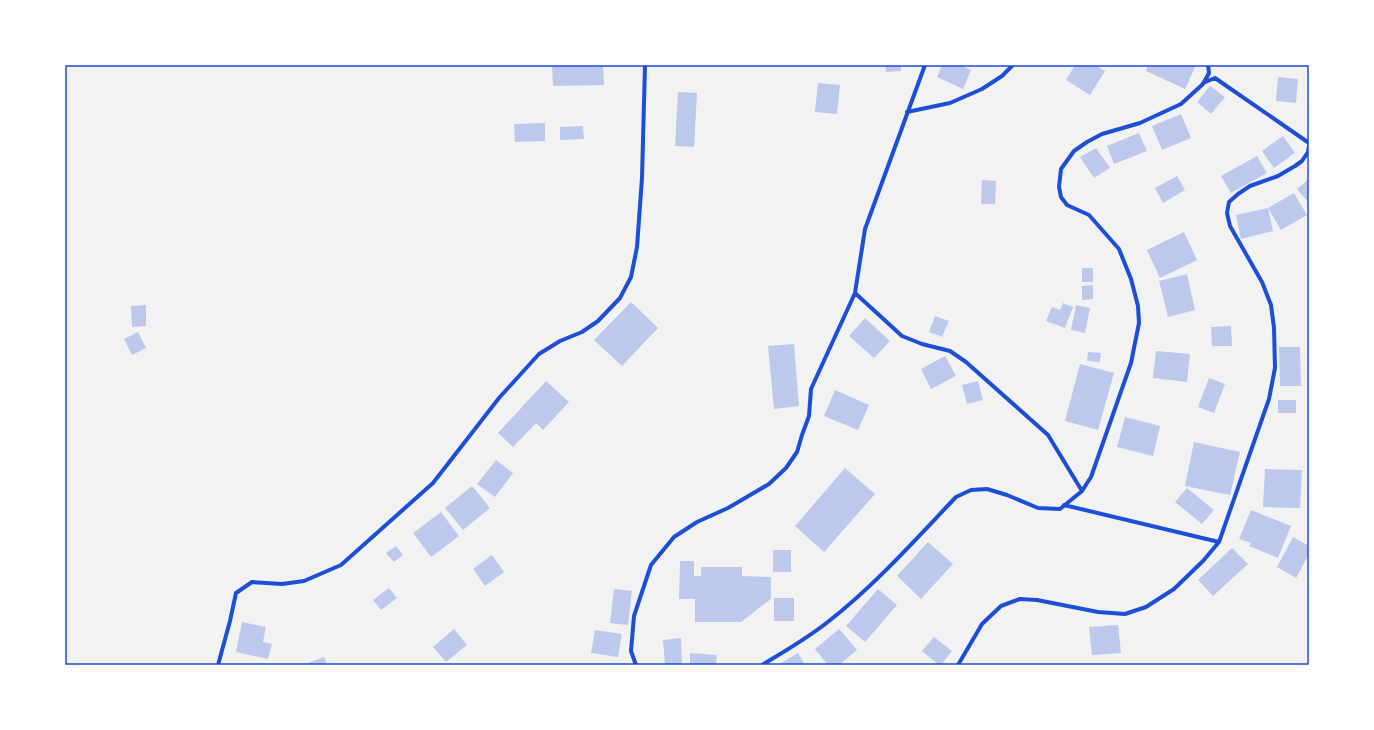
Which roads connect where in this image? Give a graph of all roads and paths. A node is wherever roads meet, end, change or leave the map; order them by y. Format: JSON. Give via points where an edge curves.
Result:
{"nodes":[{"id":1,"x":646,"y":65,"type":"edge"},
{"id":2,"x":925,"y":65,"type":"edge"},
{"id":3,"x":1013,"y":65,"type":"edge"},
{"id":4,"x":1208,"y":66,"type":"edge"},
{"id":5,"x":1203,"y":84,"type":"junction"},
{"id":6,"x":908,"y":112,"type":"junction"},
{"id":7,"x":1309,"y":143,"type":"edge"},
{"id":8,"x":1309,"y":146,"type":"edge"},
{"id":9,"x":855,"y":293,"type":"junction"},
{"id":10,"x":1082,"y":491,"type":"junction"},
{"id":11,"x":1064,"y":505,"type":"junction"},
{"id":12,"x":1219,"y":542,"type":"junction"},
{"id":13,"x":218,"y":665,"type":"edge"},
{"id":14,"x":636,"y":665,"type":"edge"},
{"id":15,"x":762,"y":665,"type":"edge"},
{"id":16,"x":958,"y":665,"type":"edge"}],
"edges":[{"from":1,"to":13,"type":"street","via":[[637,247],[631,277],[620,298],[598,321],[539,354],[499,398],[433,483],[341,565],[304,581],[282,584],[252,582],[236,593]]},
{"from":2,"to":6,"type":"street"},
{"from":3,"to":6,"type":"street","via":[[1002,76],[975,92],[950,103]]},
{"from":4,"to":5,"type":"street","via":[[1209,72]]},
{"from":5,"to":7,"type":"street","via":[[1215,78]]},
{"from":5,"to":10,"type":"street","via":[[1181,104],[1140,123],[1102,134],[1087,142],[1074,151],[1061,169],[1061,197],[1067,205],[1088,215],[1119,249],[1138,306],[1139,323],[1131,363],[1091,477]]},
{"from":6,"to":9,"type":"street","via":[[865,228]]},
{"from":8,"to":12,"type":"street","via":[[1302,161],[1295,166],[1278,176],[1250,186],[1229,202],[1227,214],[1230,226],[1262,282],[1271,305],[1275,368],[1269,400]]},
{"from":9,"to":10,"type":"street","via":[[902,336],[950,351],[966,362],[1048,435]]},
{"from":9,"to":14,"type":"street","via":[[811,389],[809,416],[797,452],[786,468],[769,484],[674,536],[652,565],[634,616],[631,651]]},
{"from":10,"to":11,"type":"street"},
{"from":11,"to":12,"type":"street"},
{"from":11,"to":15,"type":"street","via":[[1060,509],[1038,508],[987,489],[971,490],[956,497],[884,572],[829,621]]},
{"from":12,"to":16,"type":"street","via":[[1174,590],[1146,607],[1125,614],[1098,612],[1037,600],[1020,599],[1001,606],[982,624]]}]}
